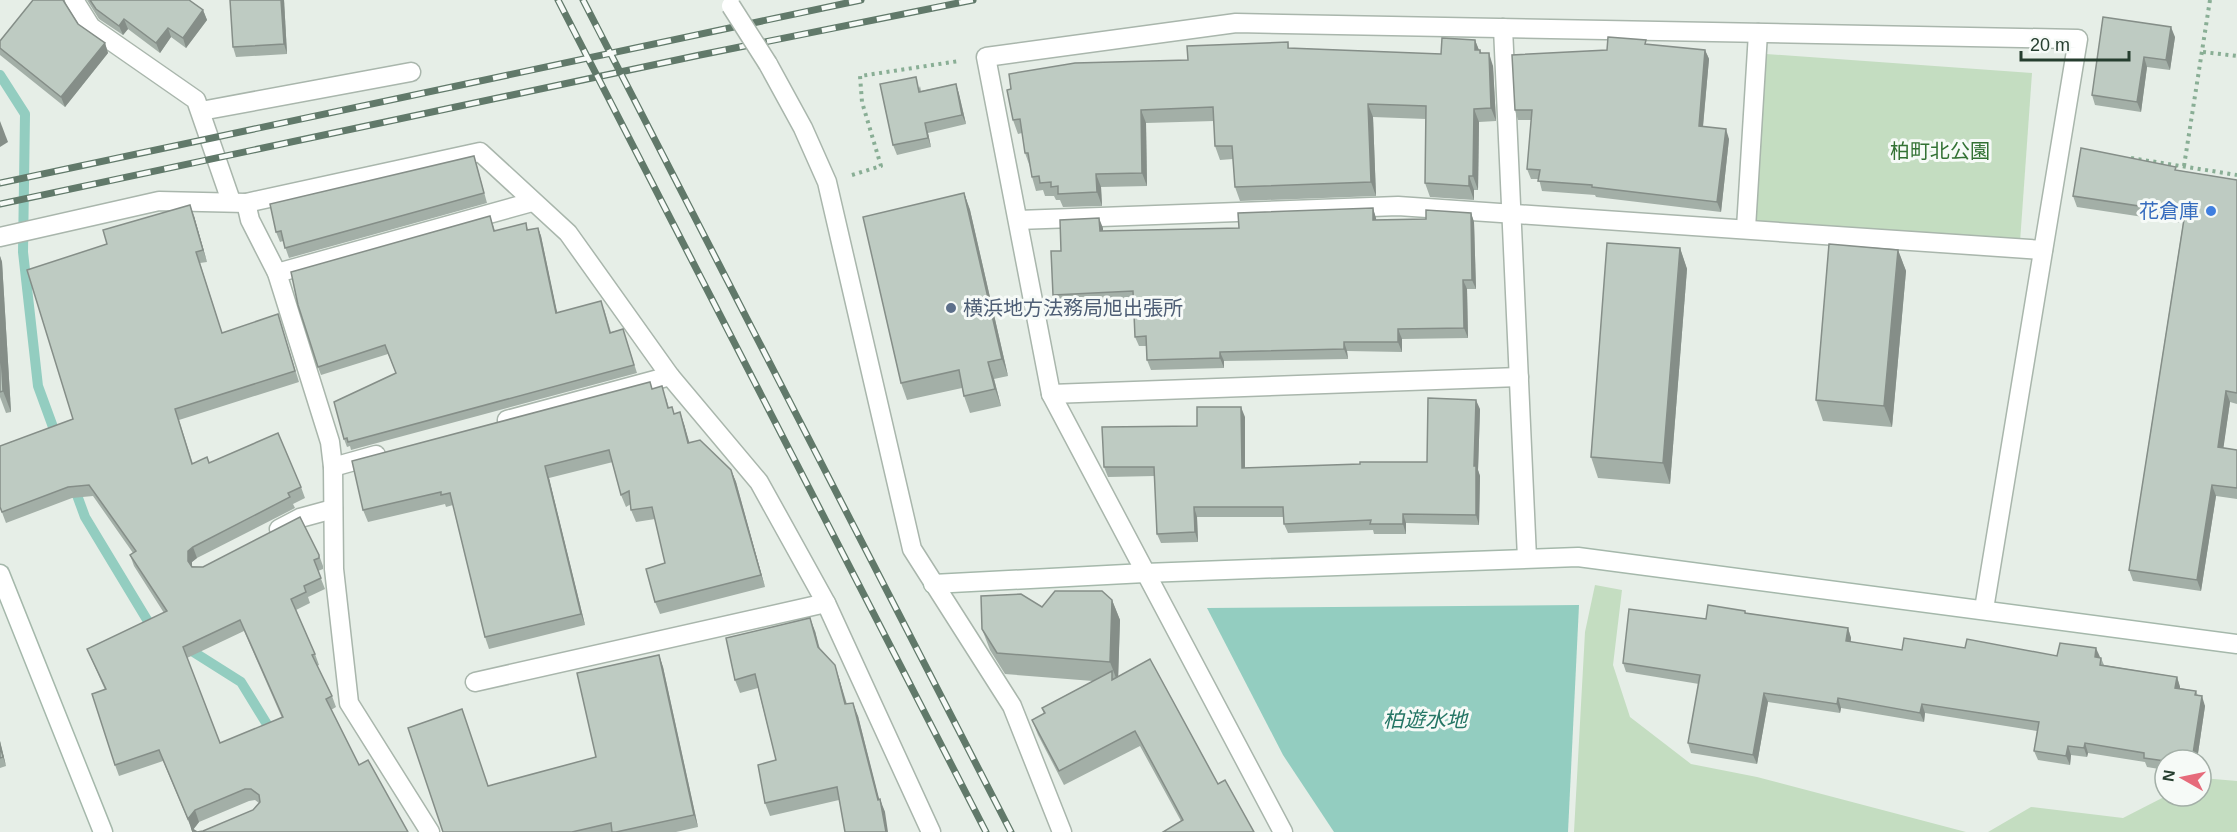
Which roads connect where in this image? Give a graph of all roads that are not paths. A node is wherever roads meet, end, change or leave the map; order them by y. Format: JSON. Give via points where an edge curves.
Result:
{"nodes":[{"id":1,"x":74,"y":0,"type":"edge"},
{"id":2,"x":729,"y":3,"type":"edge"},
{"id":3,"x":1503,"y":28,"type":"junction"},
{"id":4,"x":1758,"y":33,"type":"junction"},
{"id":5,"x":411,"y":72,"type":"dead end"},
{"id":6,"x":201,"y":111,"type":"junction"},
{"id":7,"x":239,"y":202,"type":"junction"},
{"id":8,"x":532,"y":202,"type":"junction"},
{"id":9,"x":1512,"y":215,"type":"junction"},
{"id":10,"x":1018,"y":220,"type":"junction"},
{"id":11,"x":1746,"y":228,"type":"junction"},
{"id":12,"x":7,"y":235,"type":"edge"},
{"id":13,"x":2043,"y":250,"type":"junction"},
{"id":14,"x":277,"y":273,"type":"junction"},
{"id":15,"x":670,"y":376,"type":"junction"},
{"id":16,"x":1519,"y":377,"type":"junction"},
{"id":17,"x":1051,"y":394,"type":"junction"},
{"id":18,"x":490,"y":424,"type":"edge"},
{"id":19,"x":389,"y":452,"type":"edge"},
{"id":20,"x":333,"y":467,"type":"junction"},
{"id":21,"x":333,"y":509,"type":"junction"},
{"id":22,"x":261,"y":538,"type":"edge"},
{"id":23,"x":1527,"y":558,"type":"junction"},
{"id":24,"x":1145,"y":573,"type":"junction"},
{"id":25,"x":0,"y":574,"type":"edge"},
{"id":26,"x":933,"y":584,"type":"junction"},
{"id":27,"x":826,"y":603,"type":"junction"},
{"id":28,"x":1984,"y":609,"type":"junction"},
{"id":29,"x":2237,"y":644,"type":"edge"},
{"id":30,"x":475,"y":682,"type":"dead end"},
{"id":31,"x":103,"y":832,"type":"edge"},
{"id":32,"x":430,"y":832,"type":"edge"},
{"id":33,"x":931,"y":832,"type":"edge"},
{"id":34,"x":1062,"y":832,"type":"edge"},
{"id":35,"x":1283,"y":832,"type":"edge"}],
"edges":[{"from":1,"to":6,"type":"street","via":[[91,27],[196,100]]},
{"from":2,"to":26,"type":"street","bridge":true,"via":[[768,64],[827,182],[912,549]]},
{"from":3,"to":4,"type":"street"},
{"from":3,"to":9,"type":"street"},
{"from":3,"to":10,"type":"street","via":[[1236,23],[986,57]]},
{"from":4,"to":11,"type":"street"},
{"from":4,"to":13,"type":"street","via":[[2078,39]]},
{"from":5,"to":6,"type":"street"},
{"from":6,"to":7,"type":"street"},
{"from":7,"to":8,"type":"street","via":[[480,152]]},
{"from":7,"to":12,"type":"street","via":[[159,201]]},
{"from":7,"to":14,"type":"street"},
{"from":8,"to":14,"type":"street"},
{"from":8,"to":15,"type":"street","via":[[568,233]]},
{"from":9,"to":10,"type":"street","via":[[1398,206]]},
{"from":9,"to":11,"type":"street"},
{"from":9,"to":16,"type":"street"},
{"from":10,"to":17,"type":"street"},
{"from":11,"to":13,"type":"street"},
{"from":13,"to":28,"type":"street"},
{"from":14,"to":20,"type":"street","via":[[330,442]]},
{"from":15,"to":18,"type":"street"},
{"from":15,"to":27,"type":"street","via":[[759,482]]},
{"from":16,"to":17,"type":"street"},
{"from":16,"to":23,"type":"street"},
{"from":17,"to":24,"type":"street"},
{"from":19,"to":20,"type":"street"},
{"from":20,"to":21,"type":"street"},
{"from":21,"to":22,"type":"street","via":[[300,518]]},
{"from":21,"to":32,"type":"street","via":[[334,569],[349,703]]},
{"from":23,"to":24,"type":"street"},
{"from":23,"to":28,"type":"street","via":[[1578,556]]},
{"from":24,"to":26,"type":"street"},
{"from":24,"to":35,"type":"street"},
{"from":25,"to":31,"type":"street"},
{"from":26,"to":34,"type":"street","via":[[1012,706]]},
{"from":27,"to":30,"type":"street"},
{"from":27,"to":33,"type":"street"},
{"from":28,"to":29,"type":"street"}]}
